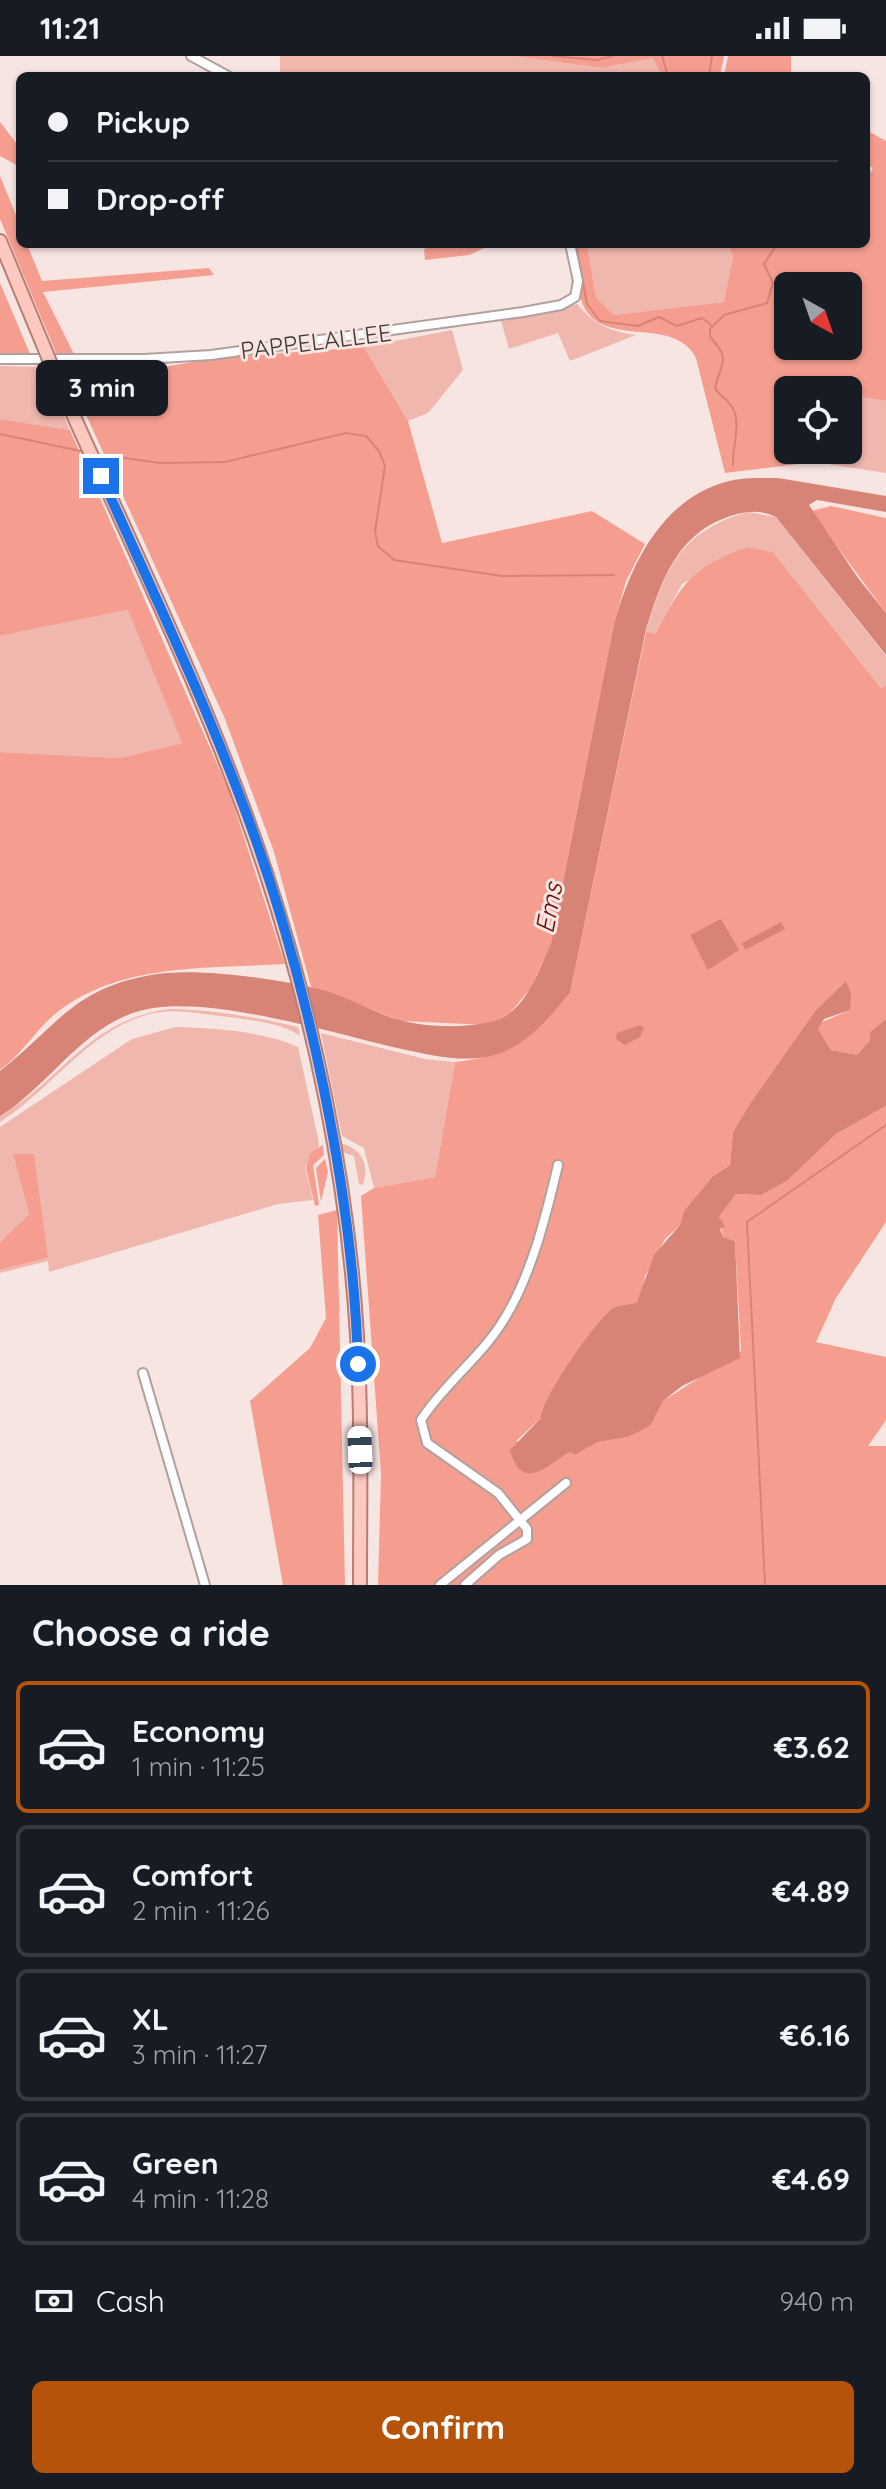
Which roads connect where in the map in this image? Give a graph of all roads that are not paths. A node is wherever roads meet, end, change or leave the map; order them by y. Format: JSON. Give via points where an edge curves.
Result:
{"nodes":[{"id":1,"x":191,"y":56,"type":"edge"},
{"id":2,"x":221,"y":72,"type":"edge"},
{"id":3,"x":0,"y":241,"type":"edge"},
{"id":4,"x":571,"y":248,"type":"edge"},
{"id":5,"x":0,"y":359,"type":"edge"},
{"id":6,"x":558,"y":1165,"type":"dead end"},
{"id":7,"x":143,"y":1373,"type":"dead end"},
{"id":8,"x":566,"y":1483,"type":"dead end"},
{"id":9,"x":520,"y":1520,"type":"junction"},
{"id":10,"x":205,"y":1585,"type":"edge"},
{"id":11,"x":360,"y":1585,"type":"edge"},
{"id":12,"x":440,"y":1585,"type":"edge"},
{"id":13,"x":465,"y":1585,"type":"edge"}],
"edges":[{"from":1,"to":2,"type":"street"},
{"from":3,"to":11,"type":"main road","bridge":true,"via":[[226,763],[283,930],[335,1159],[357,1336]]},
{"from":4,"to":5,"type":"street","name":"PAPPELALLEE","via":[[578,281],[575,297],[561,305],[211,355]]},
{"from":6,"to":9,"type":"street","via":[[512,1305],[421,1420],[427,1443],[498,1493]]},
{"from":7,"to":10,"type":"street"},
{"from":8,"to":9,"type":"street"},
{"from":9,"to":12,"type":"street"},
{"from":9,"to":13,"type":"street","via":[[527,1539]]}]}
